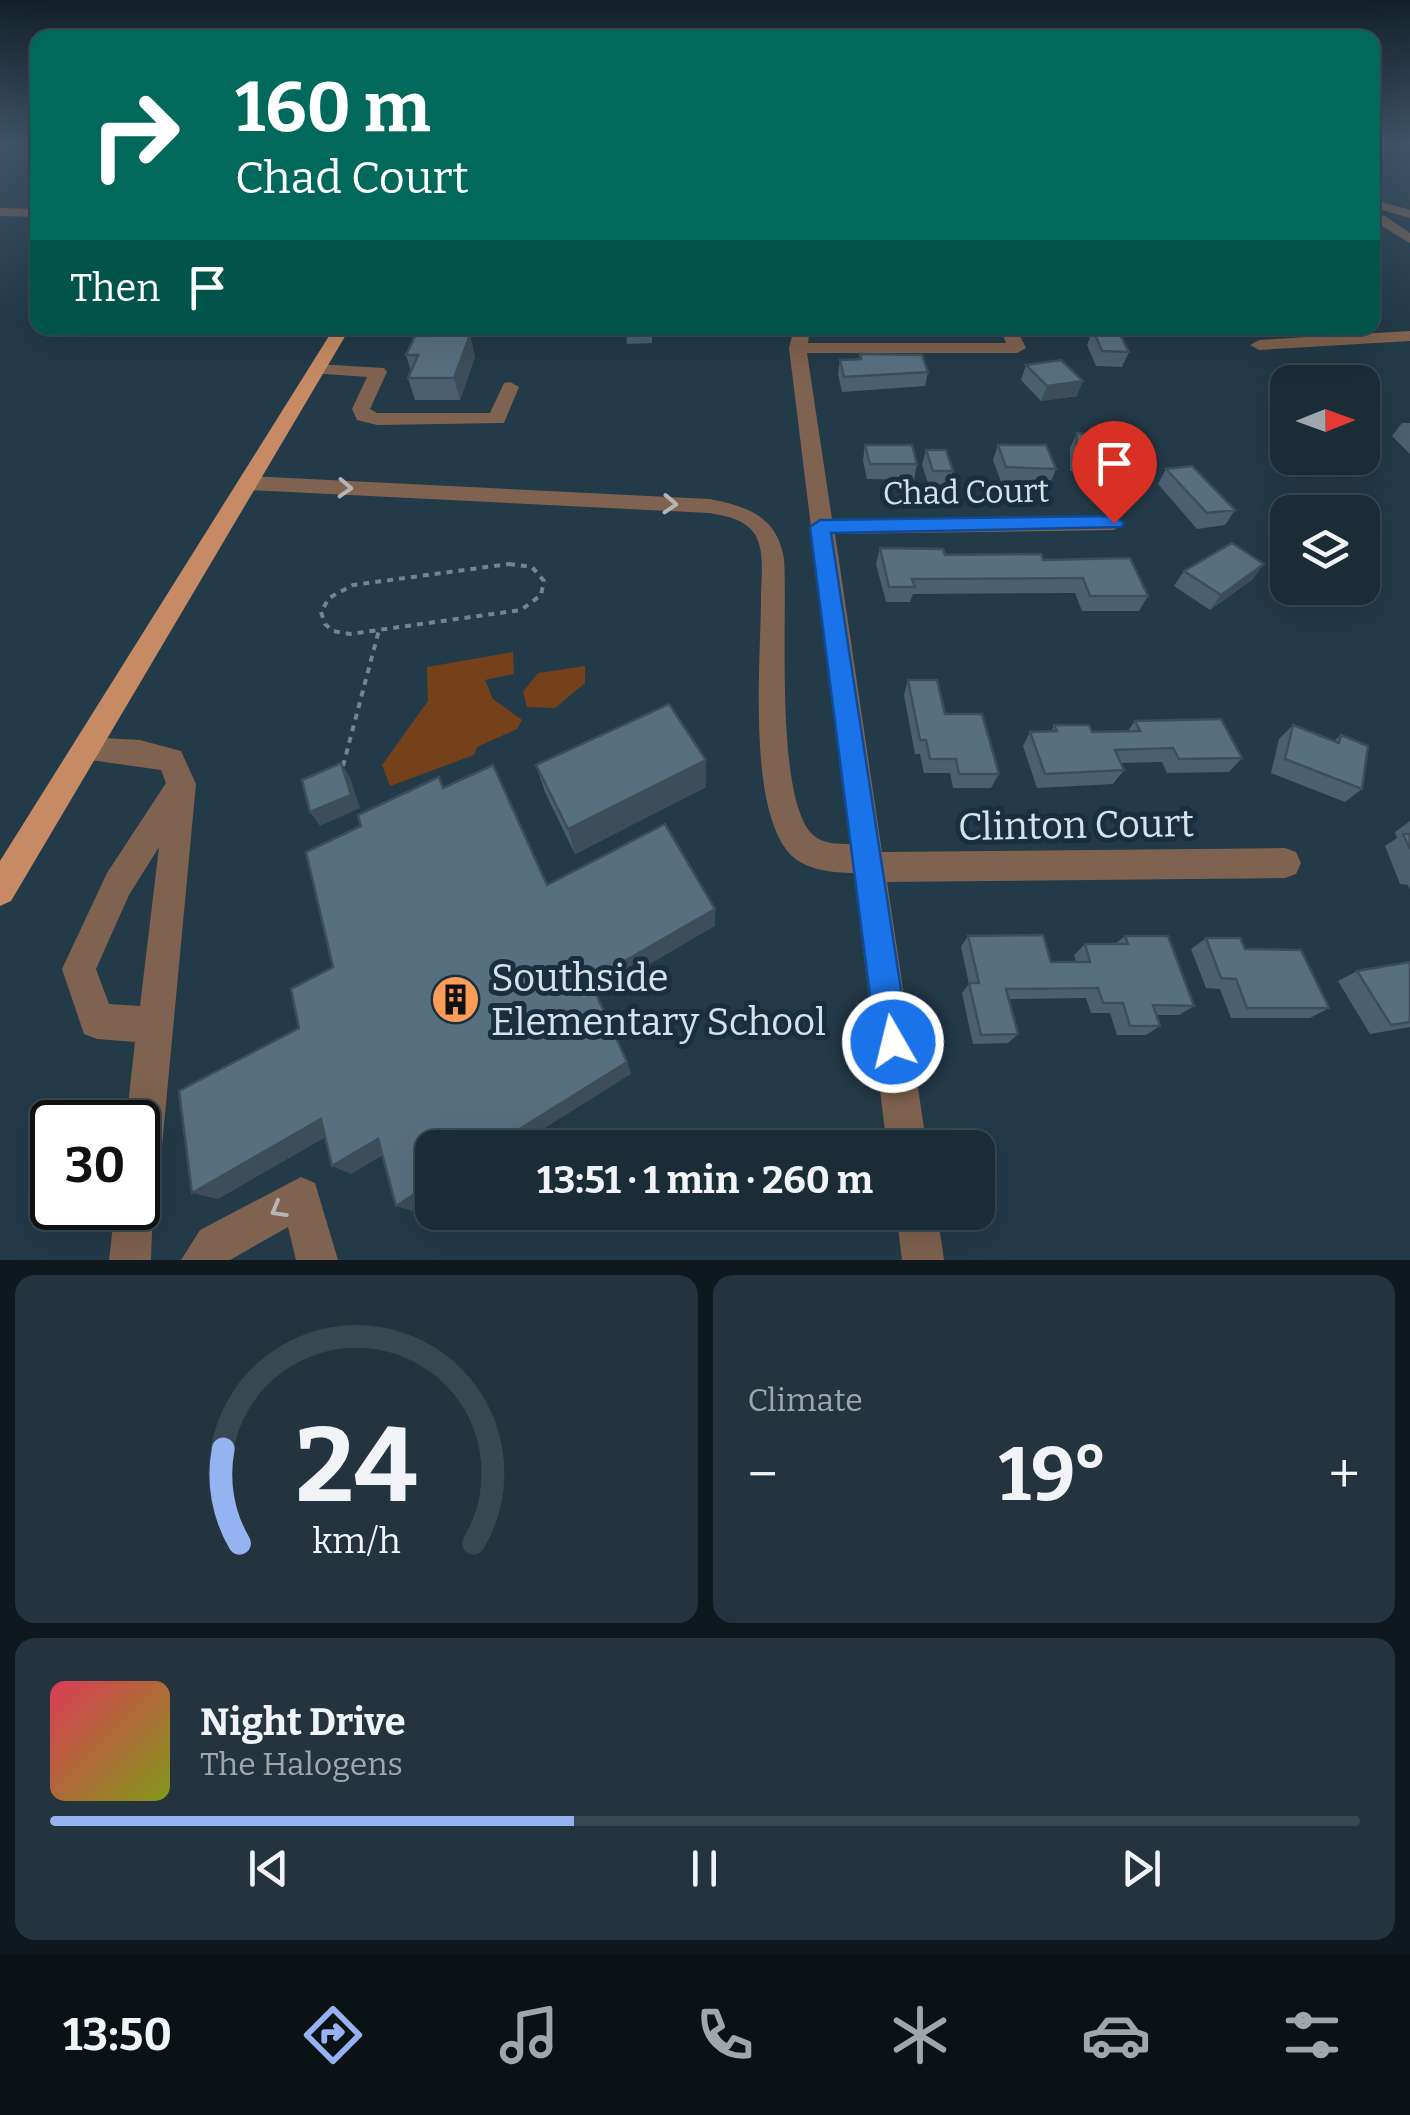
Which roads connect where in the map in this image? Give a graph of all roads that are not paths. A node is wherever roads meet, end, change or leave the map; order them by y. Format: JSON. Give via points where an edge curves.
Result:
{"nodes":[{"id":1,"x":1380,"y":209,"type":"edge"},
{"id":2,"x":0,"y":212,"type":"edge"},
{"id":3,"x":1380,"y":212,"type":"edge"},
{"id":4,"x":30,"y":213,"type":"edge"},
{"id":5,"x":1408,"y":218,"type":"edge"},
{"id":6,"x":1410,"y":239,"type":"edge"},
{"id":7,"x":338,"y":335,"type":"edge"},
{"id":8,"x":1011,"y":335,"type":"edge"},
{"id":9,"x":1410,"y":336,"type":"edge"},
{"id":10,"x":800,"y":338,"type":"edge"},
{"id":11,"x":1259,"y":345,"type":"dead end"},
{"id":12,"x":317,"y":369,"type":"junction"},
{"id":13,"x":510,"y":387,"type":"dead end"},
{"id":14,"x":248,"y":483,"type":"junction"},
{"id":15,"x":1114,"y":523,"type":"dead end"},
{"id":16,"x":820,"y":527,"type":"junction"},
{"id":17,"x":86,"y":750,"type":"junction"},
{"id":18,"x":181,"y":784,"type":"junction"},
{"id":19,"x":868,"y":863,"type":"junction"},
{"id":20,"x":1285,"y":863,"type":"dead end"},
{"id":21,"x":0,"y":890,"type":"edge"},
{"id":22,"x":155,"y":1025,"type":"junction"},
{"id":23,"x":147,"y":1100,"type":"edge"},
{"id":24,"x":905,"y":1130,"type":"edge"},
{"id":25,"x":133,"y":1230,"type":"edge"},
{"id":26,"x":919,"y":1230,"type":"edge"},
{"id":27,"x":130,"y":1260,"type":"edge"},
{"id":28,"x":202,"y":1260,"type":"edge"},
{"id":29,"x":317,"y":1260,"type":"edge"},
{"id":30,"x":923,"y":1260,"type":"edge"}],
"edges":[{"from":1,"to":5,"type":"street"},
{"from":2,"to":4,"type":"street"},
{"from":3,"to":6,"type":"street"},
{"from":7,"to":12,"type":"main road"},
{"from":8,"to":10,"type":"street","via":[[1017,348]]},
{"from":9,"to":11,"type":"street"},
{"from":10,"to":16,"type":"street"},
{"from":12,"to":13,"type":"street","via":[[378,372],[361,409],[377,419],[497,419]]},
{"from":12,"to":14,"type":"main road"},
{"from":14,"to":17,"type":"main road"},
{"from":14,"to":19,"type":"street","name":"Clinton Court","one_way":true,"via":[[709,506],[741,513],[766,533],[772,560],[772,690],[783,816],[800,844],[830,859]]},
{"from":15,"to":16,"type":"street","name":"Chad Court"},
{"from":16,"to":19,"type":"street"},
{"from":17,"to":18,"type":"street","via":[[171,760]]},
{"from":17,"to":21,"type":"main road"},
{"from":18,"to":22,"type":"street"},
{"from":18,"to":22,"type":"street","via":[[118,884],[79,969],[97,1021]]},
{"from":19,"to":20,"type":"street","name":"Clinton Court"},
{"from":19,"to":24,"type":"street"},
{"from":22,"to":23,"type":"street"},
{"from":25,"to":27,"type":"street"},
{"from":26,"to":30,"type":"street"},
{"from":29,"to":28,"type":"street","one_way":true,"via":[[301,1196]]}]}
